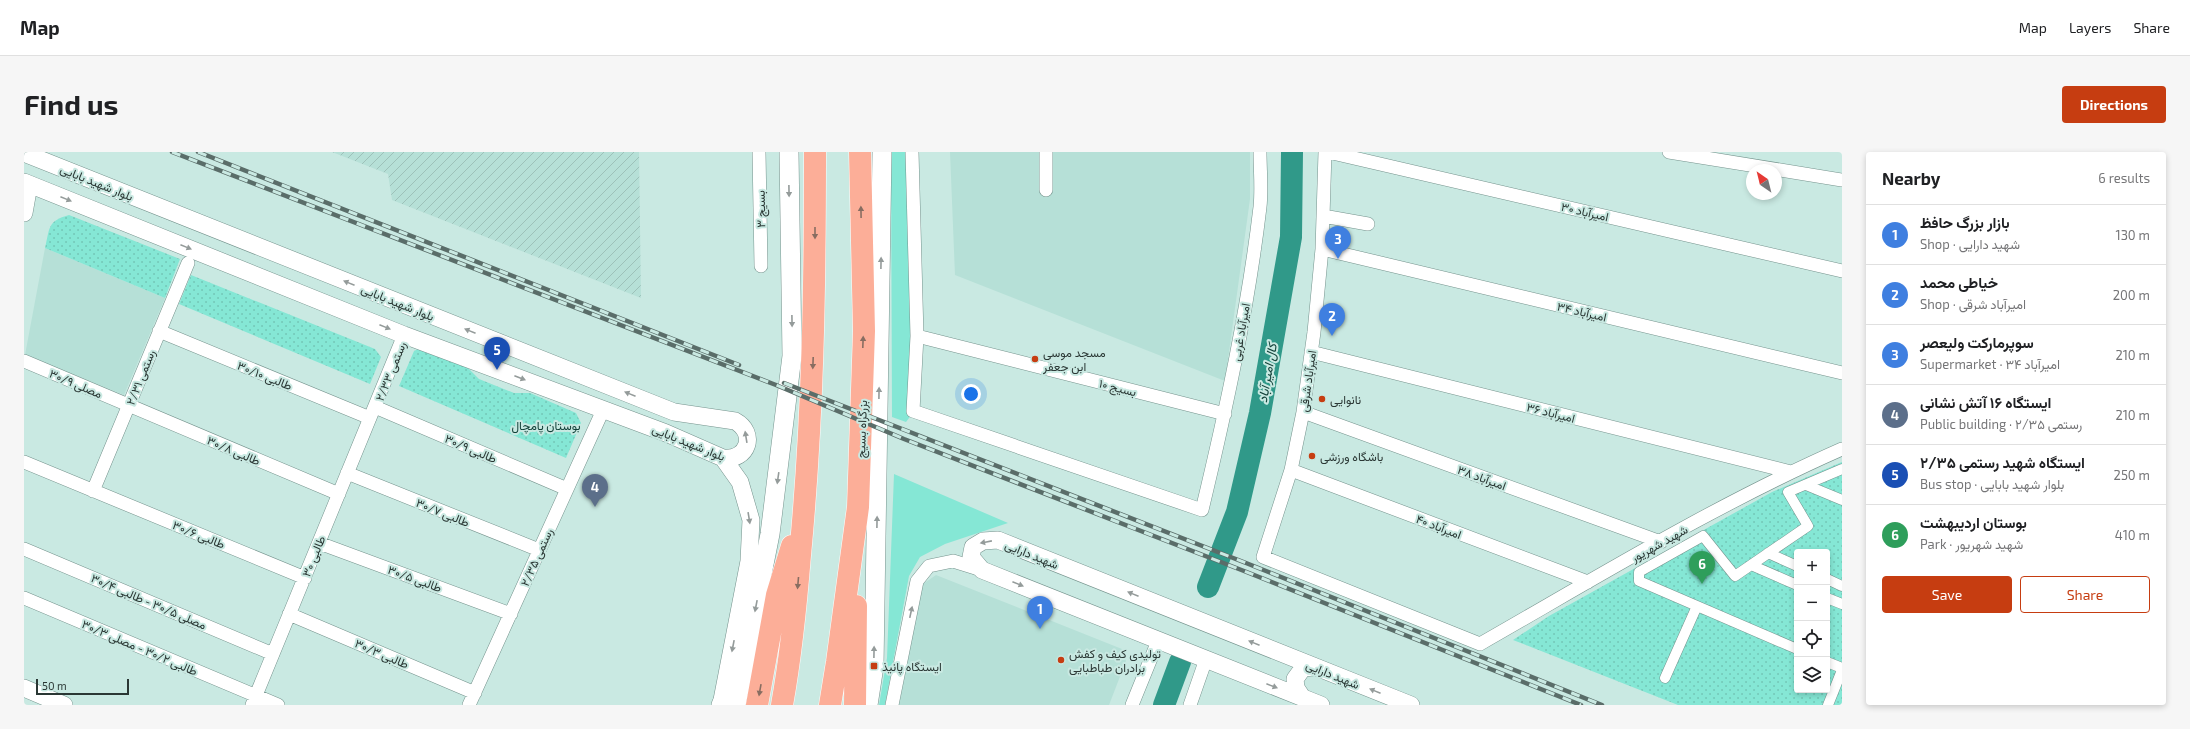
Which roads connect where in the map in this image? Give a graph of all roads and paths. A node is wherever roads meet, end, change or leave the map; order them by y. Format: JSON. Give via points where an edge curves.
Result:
{"nodes":[{"id":1,"x":759,"y":152,"type":"edge"},
{"id":2,"x":788,"y":152,"type":"edge"},
{"id":3,"x":815,"y":152,"type":"edge"},
{"id":4,"x":860,"y":152,"type":"edge"},
{"id":5,"x":882,"y":152,"type":"edge"},
{"id":6,"x":912,"y":152,"type":"edge"},
{"id":7,"x":1046,"y":152,"type":"edge"},
{"id":8,"x":1260,"y":152,"type":"edge"},
{"id":9,"x":1327,"y":152,"type":"edge"},
{"id":10,"x":1669,"y":152,"type":"edge"},
{"id":11,"x":24,"y":153,"type":"edge"},
{"id":12,"x":1842,"y":180,"type":"edge"},
{"id":13,"x":27,"y":183,"type":"edge"},
{"id":14,"x":1046,"y":190,"type":"dead end"},
{"id":15,"x":24,"y":214,"type":"edge"},
{"id":16,"x":1323,"y":216,"type":"junction"},
{"id":17,"x":1368,"y":224,"type":"dead end"},
{"id":18,"x":1322,"y":250,"type":"junction"},
{"id":19,"x":188,"y":263,"type":"dead end"},
{"id":20,"x":761,"y":266,"type":"dead end"},
{"id":21,"x":1842,"y":271,"type":"edge"},
{"id":22,"x":159,"y":331,"type":"junction"},
{"id":23,"x":404,"y":335,"type":"junction"},
{"id":24,"x":917,"y":336,"type":"junction"},
{"id":25,"x":1311,"y":352,"type":"junction"},
{"id":26,"x":24,"y":361,"type":"edge"},
{"id":27,"x":1842,"y":373,"type":"edge"},
{"id":28,"x":129,"y":405,"type":"junction"},
{"id":29,"x":603,"y":410,"type":"junction"},
{"id":30,"x":372,"y":412,"type":"junction"},
{"id":31,"x":1303,"y":412,"type":"junction"},
{"id":32,"x":1225,"y":414,"type":"junction"},
{"id":33,"x":1842,"y":449,"type":"edge"},
{"id":34,"x":723,"y":458,"type":"junction"},
{"id":35,"x":24,"y":462,"type":"edge"},
{"id":36,"x":1842,"y":469,"type":"edge"},
{"id":37,"x":1290,"y":470,"type":"junction"},
{"id":38,"x":1791,"y":472,"type":"junction"},
{"id":39,"x":347,"y":473,"type":"junction"},
{"id":40,"x":1806,"y":485,"type":"junction"},
{"id":41,"x":567,"y":489,"type":"junction"},
{"id":42,"x":93,"y":491,"type":"junction"},
{"id":43,"x":339,"y":494,"type":"junction"},
{"id":44,"x":1842,"y":500,"type":"edge"},
{"id":45,"x":805,"y":502,"type":"junction"},
{"id":46,"x":858,"y":507,"type":"junction"},
{"id":47,"x":1660,"y":542,"type":"junction"},
{"id":48,"x":319,"y":543,"type":"junction"},
{"id":49,"x":24,"y":549,"type":"edge"},
{"id":50,"x":540,"y":550,"type":"junction"},
{"id":51,"x":1768,"y":553,"type":"junction"},
{"id":52,"x":1750,"y":565,"type":"junction"},
{"id":53,"x":1794,"y":565,"type":"edge"},
{"id":54,"x":982,"y":570,"type":"junction"},
{"id":55,"x":304,"y":578,"type":"junction"},
{"id":56,"x":1830,"y":581,"type":"edge"},
{"id":57,"x":1588,"y":582,"type":"junction"},
{"id":58,"x":1794,"y":584,"type":"edge"},
{"id":59,"x":1842,"y":586,"type":"edge"},
{"id":60,"x":24,"y":598,"type":"edge"},
{"id":61,"x":1830,"y":599,"type":"edge"},
{"id":62,"x":1842,"y":604,"type":"edge"},
{"id":63,"x":1697,"y":606,"type":"junction"},
{"id":64,"x":289,"y":614,"type":"junction"},
{"id":65,"x":511,"y":614,"type":"junction"},
{"id":66,"x":1158,"y":641,"type":"junction"},
{"id":67,"x":1480,"y":644,"type":"joint"},
{"id":68,"x":1794,"y":648,"type":"edge"},
{"id":69,"x":273,"y":654,"type":"junction"},
{"id":70,"x":1206,"y":659,"type":"junction"},
{"id":71,"x":1830,"y":663,"type":"edge"},
{"id":72,"x":1314,"y":667,"type":"junction"},
{"id":73,"x":1842,"y":669,"type":"edge"},
{"id":74,"x":1665,"y":678,"type":"dead end"},
{"id":75,"x":24,"y":688,"type":"edge"},
{"id":76,"x":475,"y":693,"type":"junction"},
{"id":77,"x":1302,"y":697,"type":"junction"},
{"id":78,"x":254,"y":700,"type":"edge"},
{"id":79,"x":725,"y":704,"type":"edge"},
{"id":80,"x":64,"y":705,"type":"edge"},
{"id":81,"x":278,"y":705,"type":"edge"},
{"id":82,"x":469,"y":705,"type":"edge"},
{"id":83,"x":757,"y":705,"type":"edge"},
{"id":84,"x":782,"y":705,"type":"edge"},
{"id":85,"x":830,"y":705,"type":"edge"},
{"id":86,"x":855,"y":705,"type":"edge"},
{"id":87,"x":868,"y":705,"type":"edge"},
{"id":88,"x":892,"y":705,"type":"edge"},
{"id":89,"x":1132,"y":705,"type":"edge"},
{"id":90,"x":1190,"y":705,"type":"edge"},
{"id":91,"x":1321,"y":705,"type":"edge"},
{"id":92,"x":1411,"y":705,"type":"edge"},
{"id":93,"x":1828,"y":705,"type":"edge"}],
"edges":[{"from":1,"to":20,"type":"street","name":"بسیج ۳"},
{"from":2,"to":79,"type":"main road","one_way":true,"via":[[792,356],[770,534]]},
{"from":3,"to":45,"type":"highway","one_way":true,"via":[[814,331]]},
{"from":46,"to":4,"type":"highway","name":"بزرگراه بسیج","one_way":true,"via":[[864,330]]},
{"from":87,"to":5,"type":"main road","one_way":true,"via":[[874,666]]},
{"from":6,"to":24,"type":"street"},
{"from":7,"to":14,"type":"street"},
{"from":8,"to":32,"type":"street","name":"امیرآباد غربی","via":[[1260,206]]},
{"from":9,"to":16,"type":"street","name":"امیرآباد شرقی"},
{"from":9,"to":21,"type":"street","name":"امیرآباد ۳۰"},
{"from":10,"to":12,"type":"street"},
{"from":34,"to":11,"type":"street","name":"بلوار شهید بابایی","one_way":true,"via":[[737,456],[747,445],[746,431],[734,421],[674,412]]},
{"from":13,"to":15,"type":"street"},
{"from":13,"to":23,"type":"street","name":"بلوار شهید بابایی","one_way":true},
{"from":16,"to":17,"type":"street"},
{"from":16,"to":18,"type":"street","name":"امیرآباد شرقی"},
{"from":18,"to":25,"type":"street","name":"امیرآباد شرقی"},
{"from":18,"to":27,"type":"street","name":"امیرآباد ۳۴"},
{"from":19,"to":22,"type":"street","name":"رستمی ۲/۳۱"},
{"from":22,"to":28,"type":"street","name":"رستمی ۲/۳۱"},
{"from":22,"to":30,"type":"street","name":"طالبی ۳۰/۱۰"},
{"from":23,"to":29,"type":"street","name":"بلوار شهید بابایی","one_way":true},
{"from":23,"to":30,"type":"street","name":"رستمی ۲/۳۳"},
{"from":24,"to":32,"type":"street","name":"بسیج ۱۰"},
{"from":24,"to":32,"type":"street","name":"امیرآباد غربی","via":[[913,411],[1202,510]]},
{"from":25,"to":31,"type":"street","name":"امیرآباد شرقی"},
{"from":25,"to":38,"type":"street","name":"امیرآباد ۳۶"},
{"from":26,"to":28,"type":"street","name":"مصلی ۳۰/۹"},
{"from":28,"to":42,"type":"street","name":"رستمی ۲/۳۱"},
{"from":28,"to":43,"type":"street","name":"طالبی ۳۰/۸"},
{"from":29,"to":34,"type":"street","name":"بلوار شهید بابایی","via":[[666,433]]},
{"from":29,"to":41,"type":"street","name":"رستمی ۲/۳۵"},
{"from":30,"to":39,"type":"street","name":"طالبی ۳۰"},
{"from":30,"to":41,"type":"street","name":"طالبی ۳۰/۹"},
{"from":31,"to":37,"type":"street","name":"امیرآباد شرقی"},
{"from":31,"to":47,"type":"street","name":"امیرآباد ۳۸"},
{"from":33,"to":38,"type":"street","name":"شهید شهریور"},
{"from":34,"to":79,"type":"street","one_way":true,"via":[[740,482],[751,520],[749,561]]},
{"from":35,"to":42,"type":"street","name":"طالبی ۳۰/۶"},
{"from":36,"to":40,"type":"street"},
{"from":37,"to":57,"type":"street","name":"امیرآباد ۴۰"},
{"from":37,"to":67,"type":"street","name":"امیرآباد شرقی","via":[[1262,557]]},
{"from":38,"to":47,"type":"street","name":"شهید شهریور"},
{"from":39,"to":43,"type":"street","name":"طالبی ۳۰"},
{"from":39,"to":50,"type":"street","name":"طالبی ۳۰/۷"},
{"from":40,"to":44,"type":"street"},
{"from":40,"to":51,"type":"street","via":[[1788,492],[1808,526]]},
{"from":41,"to":50,"type":"street","name":"رستمی ۲/۳۵"},
{"from":42,"to":55,"type":"street","name":"طالبی ۳۰/۶"},
{"from":43,"to":48,"type":"street","name":"طالبی ۳۰"},
{"from":45,"to":83,"type":"highway","one_way":true,"via":[[777,595]]},
{"from":45,"to":84,"type":"highway","one_way":true,"via":[[791,656]]},
{"from":46,"to":85,"type":"highway","name":"بزرگراه بسیج"},
{"from":46,"to":86,"type":"highway"},
{"from":47,"to":57,"type":"street","name":"شهید شهریور"},
{"from":48,"to":55,"type":"street","name":"طالبی ۳۰"},
{"from":48,"to":65,"type":"street","name":"طالبی ۳۰/۵"},
{"from":49,"to":69,"type":"street","name":"مصلی ۳۰/۵ - طالبی ۳۰/۴"},
{"from":50,"to":65,"type":"street","name":"رستمی ۲/۳۵"},
{"from":51,"to":52,"type":"street"},
{"from":51,"to":53,"type":"street"},
{"from":52,"to":58,"type":"street"},
{"from":52,"to":63,"type":"street","via":[[1735,576],[1703,536],[1639,572],[1639,581]]},
{"from":54,"to":66,"type":"street","one_way":true},
{"from":72,"to":54,"type":"street","name":"شهید دارایی","one_way":true,"via":[[998,540],[983,541],[973,547],[971,557]]},
{"from":88,"to":54,"type":"street","one_way":true,"via":[[917,581],[929,566],[953,561]]},
{"from":55,"to":64,"type":"street","name":"طالبی ۳۰"},
{"from":56,"to":59,"type":"street"},
{"from":57,"to":67,"type":"street","name":"شهید شهریور"},
{"from":60,"to":78,"type":"street","name":"طالبی ۳۰/۲ - مصلی ۳۰/۳"},
{"from":61,"to":62,"type":"street"},
{"from":63,"to":68,"type":"street"},
{"from":63,"to":74,"type":"street"},
{"from":64,"to":69,"type":"street","name":"طالبی ۳۰"},
{"from":64,"to":76,"type":"street","name":"طالبی ۳۰/۳"},
{"from":65,"to":76,"type":"street","name":"رستمی ۲/۳۵"},
{"from":66,"to":70,"type":"street"},
{"from":66,"to":89,"type":"street"},
{"from":69,"to":78,"type":"street","name":"طالبی ۳۰"},
{"from":70,"to":77,"type":"street","one_way":true},
{"from":70,"to":90,"type":"street"},
{"from":71,"to":73,"type":"street"},
{"from":72,"to":77,"type":"street","via":[[1303,668],[1295,679],[1296,688]]},
{"from":92,"to":72,"type":"street","name":"شهید دارایی","one_way":true},
{"from":73,"to":93,"type":"street"},
{"from":75,"to":80,"type":"street"},
{"from":76,"to":82,"type":"street","name":"رستمی ۲/۳۵"},
{"from":77,"to":91,"type":"street"},
{"from":78,"to":81,"type":"street","name":"طالبی ۳۰/۲ - مصلی ۳۰/۳"}]}
